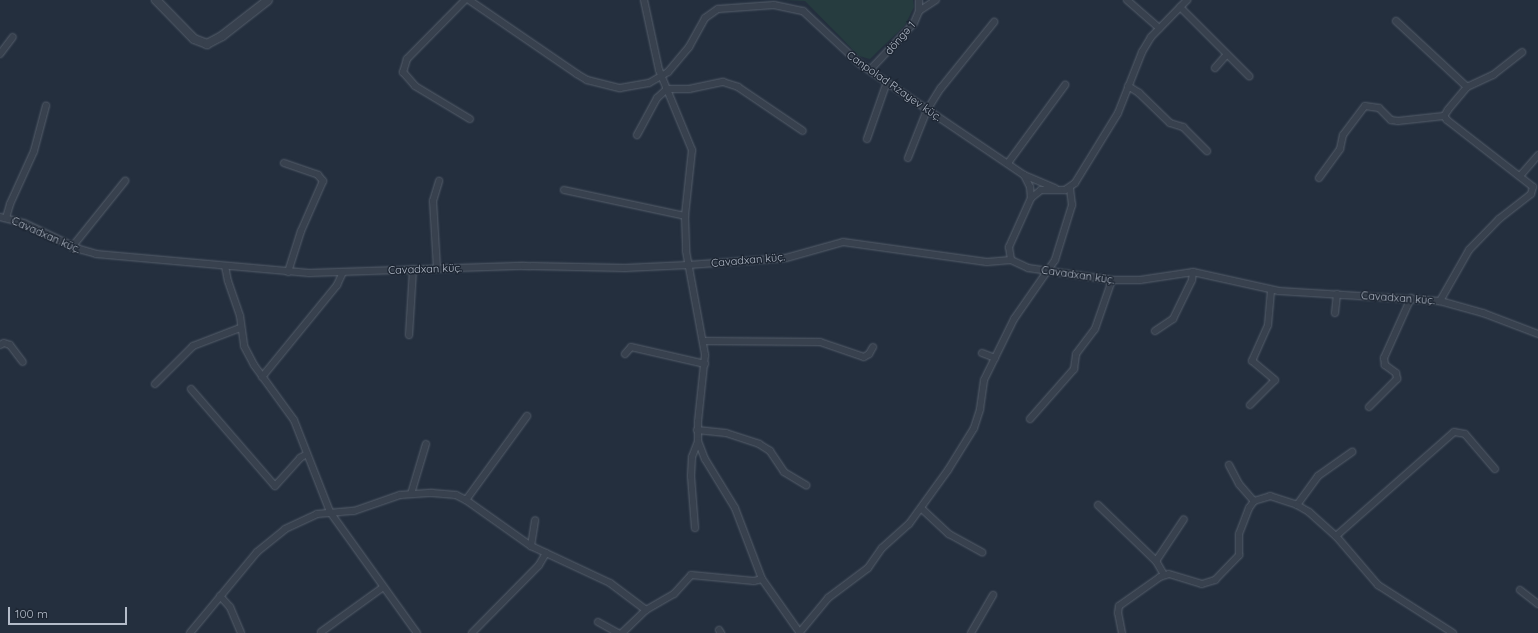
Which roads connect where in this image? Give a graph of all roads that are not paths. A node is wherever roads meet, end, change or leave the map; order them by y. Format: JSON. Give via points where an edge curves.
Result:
{"nodes":[{"id":1,"x":156,"y":0,"type":"edge"},
{"id":2,"x":268,"y":0,"type":"edge"},
{"id":3,"x":465,"y":0,"type":"edge"},
{"id":4,"x":469,"y":0,"type":"edge"},
{"id":5,"x":644,"y":0,"type":"edge"},
{"id":6,"x":919,"y":0,"type":"edge"},
{"id":7,"x":936,"y":0,"type":"edge"},
{"id":8,"x":1127,"y":0,"type":"edge"},
{"id":9,"x":1187,"y":0,"type":"edge"},
{"id":10,"x":1180,"y":7,"type":"junction"},
{"id":11,"x":919,"y":11,"type":"junction"},
{"id":12,"x":1396,"y":21,"type":"dead end"},
{"id":13,"x":994,"y":22,"type":"dead end"},
{"id":14,"x":1159,"y":28,"type":"junction"},
{"id":15,"x":13,"y":37,"type":"dead end"},
{"id":16,"x":1522,"y":52,"type":"dead end"},
{"id":17,"x":0,"y":54,"type":"edge"},
{"id":18,"x":1227,"y":54,"type":"junction"},
{"id":19,"x":1215,"y":68,"type":"dead end"},
{"id":20,"x":870,"y":70,"type":"junction"},
{"id":21,"x":662,"y":76,"type":"junction"},
{"id":22,"x":1249,"y":76,"type":"dead end"},
{"id":23,"x":887,"y":82,"type":"junction"},
{"id":24,"x":1065,"y":85,"type":"dead end"},
{"id":25,"x":1128,"y":86,"type":"junction"},
{"id":26,"x":1467,"y":87,"type":"junction"},
{"id":27,"x":667,"y":89,"type":"junction"},
{"id":28,"x":46,"y":106,"type":"dead end"},
{"id":29,"x":927,"y":110,"type":"junction"},
{"id":30,"x":1444,"y":116,"type":"junction"},
{"id":31,"x":470,"y":118,"type":"dead end"},
{"id":32,"x":803,"y":131,"type":"dead end"},
{"id":33,"x":637,"y":135,"type":"dead end"},
{"id":34,"x":867,"y":139,"type":"dead end"},
{"id":35,"x":1207,"y":151,"type":"dead end"},
{"id":36,"x":1538,"y":155,"type":"edge"},
{"id":37,"x":908,"y":158,"type":"dead end"},
{"id":38,"x":284,"y":163,"type":"dead end"},
{"id":39,"x":1008,"y":163,"type":"junction"},
{"id":40,"x":1024,"y":175,"type":"junction"},
{"id":41,"x":1520,"y":176,"type":"junction"},
{"id":42,"x":1319,"y":178,"type":"dead end"},
{"id":43,"x":125,"y":181,"type":"dead end"},
{"id":44,"x":439,"y":181,"type":"dead end"},
{"id":45,"x":1070,"y":188,"type":"junction"},
{"id":46,"x":1057,"y":189,"type":"junction"},
{"id":47,"x":564,"y":190,"type":"dead end"},
{"id":48,"x":1031,"y":198,"type":"junction"},
{"id":49,"x":685,"y":216,"type":"junction"},
{"id":50,"x":3,"y":217,"type":"edge"},
{"id":51,"x":72,"y":246,"type":"junction"},
{"id":52,"x":1011,"y":260,"type":"junction"},
{"id":53,"x":688,"y":265,"type":"junction"},
{"id":54,"x":225,"y":266,"type":"junction"},
{"id":55,"x":437,"y":268,"type":"junction"},
{"id":56,"x":413,"y":269,"type":"junction"},
{"id":57,"x":1049,"y":271,"type":"junction"},
{"id":58,"x":288,"y":272,"type":"junction"},
{"id":59,"x":343,"y":272,"type":"junction"},
{"id":60,"x":1193,"y":272,"type":"junction"},
{"id":61,"x":1112,"y":280,"type":"junction"},
{"id":62,"x":1271,"y":290,"type":"junction"},
{"id":63,"x":1337,"y":294,"type":"junction"},
{"id":64,"x":1411,"y":298,"type":"junction"},
{"id":65,"x":1440,"y":301,"type":"junction"},
{"id":66,"x":1335,"y":313,"type":"dead end"},
{"id":67,"x":240,"y":328,"type":"junction"},
{"id":68,"x":1155,"y":331,"type":"dead end"},
{"id":69,"x":1538,"y":334,"type":"edge"},
{"id":70,"x":409,"y":335,"type":"dead end"},
{"id":71,"x":704,"y":341,"type":"junction"},
{"id":72,"x":0,"y":345,"type":"edge"},
{"id":73,"x":873,"y":347,"type":"dead end"},
{"id":74,"x":982,"y":353,"type":"dead end"},
{"id":75,"x":625,"y":354,"type":"dead end"},
{"id":76,"x":995,"y":358,"type":"junction"},
{"id":77,"x":23,"y":362,"type":"dead end"},
{"id":78,"x":706,"y":364,"type":"junction"},
{"id":79,"x":262,"y":377,"type":"junction"},
{"id":80,"x":156,"y":384,"type":"dead end"},
{"id":81,"x":191,"y":389,"type":"dead end"},
{"id":82,"x":1250,"y":405,"type":"dead end"},
{"id":83,"x":1369,"y":407,"type":"dead end"},
{"id":84,"x":527,"y":416,"type":"dead end"},
{"id":85,"x":1030,"y":419,"type":"dead end"},
{"id":86,"x":697,"y":430,"type":"junction"},
{"id":87,"x":698,"y":441,"type":"junction"},
{"id":88,"x":426,"y":444,"type":"dead end"},
{"id":89,"x":1352,"y":452,"type":"dead end"},
{"id":90,"x":307,"y":454,"type":"junction"},
{"id":91,"x":1229,"y":465,"type":"dead end"},
{"id":92,"x":1495,"y":469,"type":"dead end"},
{"id":93,"x":806,"y":485,"type":"dead end"},
{"id":94,"x":411,"y":494,"type":"junction"},
{"id":95,"x":466,"y":500,"type":"junction"},
{"id":96,"x":1254,"y":501,"type":"junction"},
{"id":97,"x":1098,"y":505,"type":"dead end"},
{"id":98,"x":1296,"y":505,"type":"junction"},
{"id":99,"x":922,"y":509,"type":"junction"},
{"id":100,"x":330,"y":512,"type":"junction"},
{"id":101,"x":1184,"y":519,"type":"dead end"},
{"id":102,"x":535,"y":520,"type":"dead end"},
{"id":103,"x":695,"y":528,"type":"dead end"},
{"id":104,"x":1336,"y":536,"type":"junction"},
{"id":105,"x":531,"y":546,"type":"junction"},
{"id":106,"x":982,"y":552,"type":"dead end"},
{"id":107,"x":546,"y":553,"type":"junction"},
{"id":108,"x":1156,"y":561,"type":"junction"},
{"id":109,"x":1164,"y":575,"type":"junction"},
{"id":110,"x":762,"y":579,"type":"junction"},
{"id":111,"x":382,"y":588,"type":"junction"},
{"id":112,"x":1520,"y":590,"type":"dead end"},
{"id":113,"x":993,"y":595,"type":"dead end"},
{"id":114,"x":220,"y":596,"type":"junction"},
{"id":115,"x":1538,"y":604,"type":"edge"},
{"id":116,"x":646,"y":610,"type":"junction"},
{"id":117,"x":598,"y":622,"type":"dead end"},
{"id":118,"x":321,"y":632,"type":"edge"},
{"id":119,"x":416,"y":632,"type":"edge"},
{"id":120,"x":800,"y":632,"type":"edge"},
{"id":121,"x":190,"y":633,"type":"edge"},
{"id":122,"x":241,"y":633,"type":"edge"},
{"id":123,"x":472,"y":633,"type":"edge"},
{"id":124,"x":618,"y":633,"type":"edge"},
{"id":125,"x":622,"y":633,"type":"edge"},
{"id":126,"x":971,"y":633,"type":"edge"},
{"id":127,"x":1122,"y":633,"type":"edge"},
{"id":128,"x":1453,"y":633,"type":"edge"}],
"edges":[{"from":1,"to":2,"type":"street","via":[[194,39],[207,44],[222,36]]},
{"from":3,"to":31,"type":"street","via":[[408,59],[403,72],[415,86]]},
{"from":4,"to":21,"type":"street","name":"Canpolad Rzayev küç.","via":[[587,80],[609,86],[632,87],[649,83]]},
{"from":5,"to":21,"type":"street"},
{"from":6,"to":11,"type":"street","name":"döngə 1"},
{"from":7,"to":11,"type":"street"},
{"from":8,"to":14,"type":"street"},
{"from":9,"to":10,"type":"street"},
{"from":10,"to":14,"type":"street"},
{"from":10,"to":18,"type":"street"},
{"from":11,"to":20,"type":"street","name":"döngə 1","via":[[914,23],[901,40]]},
{"from":12,"to":26,"type":"street"},
{"from":13,"to":29,"type":"street","via":[[941,88]]},
{"from":14,"to":25,"type":"street","via":[[1142,52]]},
{"from":15,"to":17,"type":"street"},
{"from":16,"to":26,"type":"street","via":[[1493,75]]},
{"from":18,"to":19,"type":"street"},
{"from":18,"to":22,"type":"street"},
{"from":20,"to":21,"type":"street","name":"Canpolad Rzayev küç.","via":[[845,52],[803,11],[774,5],[713,11],[702,23],[681,58]]},
{"from":20,"to":23,"type":"street","name":"Canpolad Rzayev küç."},
{"from":21,"to":27,"type":"street"},
{"from":23,"to":29,"type":"street","name":"Canpolad Rzayev küç."},
{"from":23,"to":34,"type":"street"},
{"from":24,"to":39,"type":"street"},
{"from":25,"to":35,"type":"street","via":[[1139,93],[1170,123],[1183,127]]},
{"from":25,"to":45,"type":"street","via":[[1112,124]]},
{"from":26,"to":30,"type":"street"},
{"from":27,"to":32,"type":"street","via":[[689,89],[723,82],[731,83]]},
{"from":27,"to":33,"type":"street","via":[[657,98]]},
{"from":27,"to":49,"type":"street","via":[[692,150]]},
{"from":28,"to":50,"type":"street","via":[[34,151]]},
{"from":29,"to":37,"type":"street"},
{"from":29,"to":39,"type":"street","name":"Canpolad Rzayev küç."},
{"from":30,"to":41,"type":"street","via":[[1452,126]]},
{"from":30,"to":42,"type":"street","via":[[1398,121],[1392,120],[1379,108],[1364,106],[1343,135],[1340,149]]},
{"from":36,"to":41,"type":"street"},
{"from":38,"to":58,"type":"street","via":[[318,175],[323,181],[301,231]]},
{"from":39,"to":40,"type":"street","name":"Canpolad Rzayev küç."},
{"from":40,"to":46,"type":"street","name":"Canpolad Rzayev küç."},
{"from":40,"to":48,"type":"street","via":[[1030,187]]},
{"from":41,"to":65,"type":"street","via":[[1533,187],[1531,194],[1499,219],[1474,244],[1449,282]]},
{"from":43,"to":51,"type":"street"},
{"from":44,"to":55,"type":"street","via":[[433,201]]},
{"from":45,"to":46,"type":"street"},
{"from":45,"to":57,"type":"street","via":[[1072,205],[1063,241]]},
{"from":46,"to":48,"type":"street","via":[[1041,190]]},
{"from":47,"to":49,"type":"street"},
{"from":48,"to":52,"type":"street","via":[[1008,247]]},
{"from":49,"to":53,"type":"street"},
{"from":50,"to":51,"type":"street","name":"Cavadxan küç.","via":[[24,223]]},
{"from":51,"to":54,"type":"street","name":"Cavadxan küç.","via":[[85,252],[119,258]]},
{"from":52,"to":53,"type":"street","name":"Cavadxan küç.","via":[[987,262],[843,242],[786,258]]},
{"from":52,"to":57,"type":"street","name":"Cavadxan küç.","via":[[1028,268]]},
{"from":53,"to":55,"type":"street","name":"Cavadxan küç."},
{"from":53,"to":71,"type":"street"},
{"from":54,"to":58,"type":"street","name":"Cavadxan küç."},
{"from":54,"to":67,"type":"street","via":[[240,316]]},
{"from":55,"to":56,"type":"street","name":"Cavadxan küç."},
{"from":56,"to":59,"type":"street","name":"Cavadxan küç."},
{"from":56,"to":70,"type":"street"},
{"from":57,"to":61,"type":"street","name":"Cavadxan küç."},
{"from":57,"to":76,"type":"street","via":[[1014,319]]},
{"from":58,"to":59,"type":"street","name":"Cavadxan küç."},
{"from":59,"to":79,"type":"street","via":[[337,285]]},
{"from":60,"to":61,"type":"street","name":"Cavadxan küç.","via":[[1140,280]]},
{"from":60,"to":62,"type":"street","name":"Cavadxan küç."},
{"from":60,"to":68,"type":"street","via":[[1192,280],[1173,319]]},
{"from":61,"to":85,"type":"street","via":[[1095,329],[1076,354],[1074,369]]},
{"from":62,"to":63,"type":"street","name":"Cavadxan küç."},
{"from":62,"to":82,"type":"street","via":[[1268,326],[1252,361],[1275,380]]},
{"from":63,"to":64,"type":"street","name":"Cavadxan küç."},
{"from":63,"to":66,"type":"street"},
{"from":64,"to":65,"type":"street","name":"Cavadxan küç."},
{"from":64,"to":83,"type":"street","via":[[1384,358],[1385,365],[1396,373],[1397,380]]},
{"from":65,"to":69,"type":"street","name":"Cavadxan küç.","via":[[1483,313]]},
{"from":67,"to":79,"type":"street","via":[[244,346]]},
{"from":67,"to":80,"type":"street","via":[[194,346]]},
{"from":71,"to":73,"type":"street","via":[[816,342],[864,357]]},
{"from":71,"to":78,"type":"street"},
{"from":72,"to":77,"type":"street","via":[[4,343],[10,346]]},
{"from":74,"to":76,"type":"street"},
{"from":75,"to":78,"type":"street","via":[[631,347]]},
{"from":76,"to":99,"type":"street","via":[[982,388],[980,409],[974,428]]},
{"from":78,"to":86,"type":"street"},
{"from":79,"to":90,"type":"street","via":[[287,408]]},
{"from":81,"to":90,"type":"street","via":[[275,486],[300,458]]},
{"from":84,"to":95,"type":"street"},
{"from":86,"to":87,"type":"street"},
{"from":86,"to":93,"type":"street","via":[[726,433],[759,444],[770,451],[784,472]]},
{"from":87,"to":103,"type":"street","via":[[691,468]]},
{"from":87,"to":110,"type":"street","via":[[705,459],[735,508]]},
{"from":88,"to":94,"type":"street"},
{"from":89,"to":98,"type":"street","via":[[1314,480]]},
{"from":90,"to":100,"type":"street"},
{"from":91,"to":96,"type":"street","via":[[1239,484]]},
{"from":92,"to":104,"type":"street","via":[[1465,434],[1454,432]]},
{"from":94,"to":95,"type":"street","via":[[444,493]]},
{"from":94,"to":100,"type":"street","via":[[386,498],[354,511]]},
{"from":95,"to":105,"type":"street"},
{"from":96,"to":98,"type":"street","via":[[1270,496]]},
{"from":96,"to":109,"type":"street","via":[[1240,527],[1239,555],[1215,580],[1202,584]]},
{"from":97,"to":108,"type":"street"},
{"from":98,"to":104,"type":"street"},
{"from":99,"to":106,"type":"street","via":[[949,534]]},
{"from":99,"to":120,"type":"street","via":[[882,548],[868,568],[828,598]]},
{"from":100,"to":111,"type":"street"},
{"from":100,"to":114,"type":"street","via":[[304,518],[275,535]]},
{"from":101,"to":108,"type":"street"},
{"from":102,"to":105,"type":"street"},
{"from":104,"to":128,"type":"street","via":[[1378,585]]},
{"from":105,"to":107,"type":"street"},
{"from":107,"to":116,"type":"street","via":[[610,583]]},
{"from":107,"to":123,"type":"street","via":[[539,565]]},
{"from":108,"to":109,"type":"street"},
{"from":109,"to":127,"type":"street","via":[[1119,606]]},
{"from":110,"to":116,"type":"street","via":[[754,581],[691,575],[674,594]]},
{"from":110,"to":120,"type":"street"},
{"from":111,"to":118,"type":"street"},
{"from":111,"to":119,"type":"street"},
{"from":112,"to":115,"type":"street"},
{"from":113,"to":126,"type":"street"},
{"from":114,"to":121,"type":"street"},
{"from":114,"to":122,"type":"street","via":[[230,607]]},
{"from":116,"to":125,"type":"street"},
{"from":117,"to":124,"type":"street"}]}
